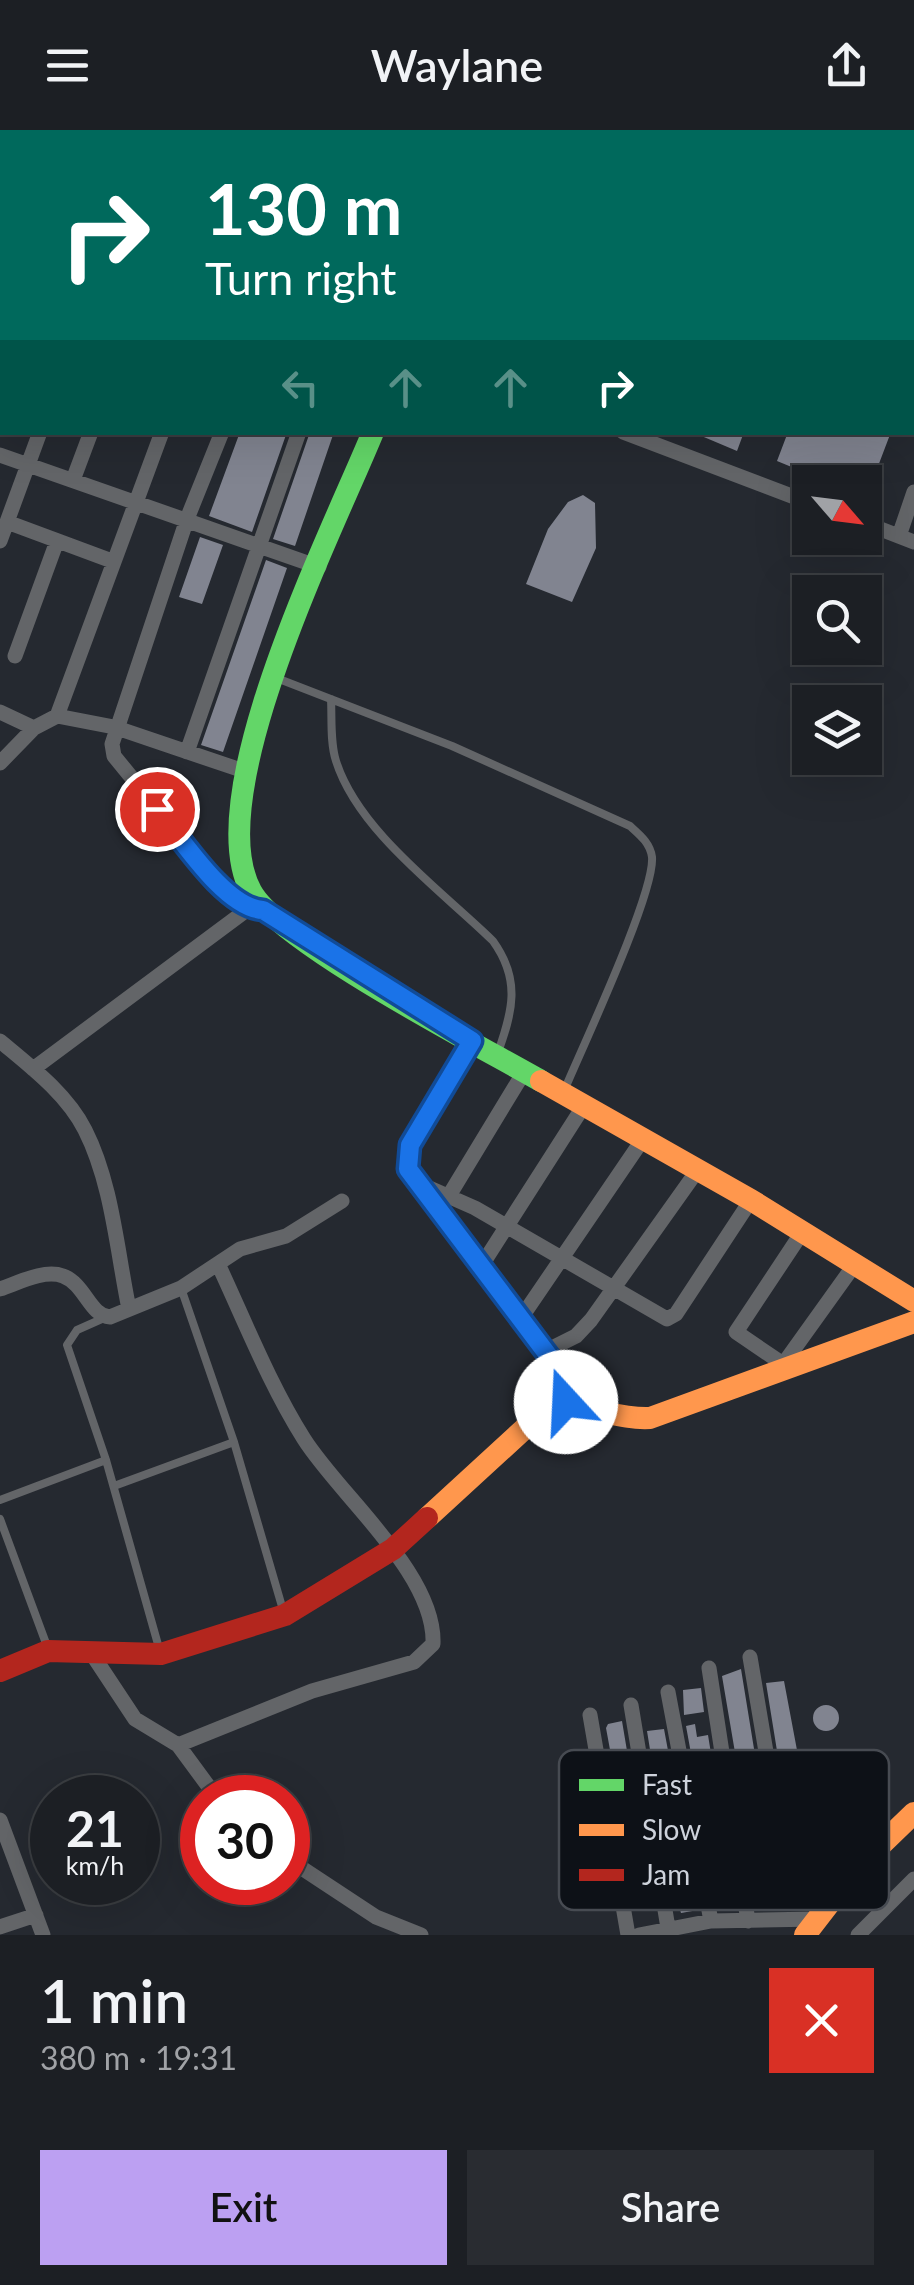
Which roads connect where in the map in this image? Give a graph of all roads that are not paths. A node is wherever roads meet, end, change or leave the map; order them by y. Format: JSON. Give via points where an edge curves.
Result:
{"nodes":[{"id":1,"x":39,"y":435,"type":"edge"},
{"id":2,"x":90,"y":435,"type":"edge"},
{"id":3,"x":161,"y":435,"type":"edge"},
{"id":4,"x":221,"y":435,"type":"edge"},
{"id":5,"x":299,"y":435,"type":"edge"},
{"id":6,"x":373,"y":435,"type":"edge"},
{"id":7,"x":632,"y":435,"type":"edge"},
{"id":8,"x":679,"y":435,"type":"edge"},
{"id":9,"x":673,"y":451,"type":"junction"},
{"id":10,"x":0,"y":456,"type":"edge"},
{"id":11,"x":29,"y":465,"type":"junction"},
{"id":12,"x":73,"y":480,"type":"junction"},
{"id":13,"x":914,"y":492,"type":"edge"},
{"id":14,"x":792,"y":496,"type":"edge"},
{"id":15,"x":136,"y":501,"type":"junction"},
{"id":16,"x":187,"y":519,"type":"junction"},
{"id":17,"x":7,"y":522,"type":"junction"},
{"id":18,"x":882,"y":530,"type":"edge"},
{"id":19,"x":906,"y":539,"type":"edge"},
{"id":20,"x":58,"y":541,"type":"junction"},
{"id":21,"x":0,"y":542,"type":"edge"},
{"id":22,"x":259,"y":546,"type":"junction"},
{"id":23,"x":112,"y":561,"type":"junction"},
{"id":24,"x":318,"y":566,"type":"junction"},
{"id":25,"x":15,"y":656,"type":"dead end"},
{"id":26,"x":274,"y":677,"type":"junction"},
{"id":27,"x":332,"y":699,"type":"junction"},
{"id":28,"x":0,"y":712,"type":"edge"},
{"id":29,"x":57,"y":716,"type":"junction"},
{"id":30,"x":114,"y":727,"type":"junction"},
{"id":31,"x":34,"y":728,"type":"junction"},
{"id":32,"x":186,"y":752,"type":"junction"},
{"id":33,"x":0,"y":763,"type":"edge"},
{"id":34,"x":244,"y":771,"type":"junction"},
{"id":35,"x":256,"y":909,"type":"junction"},
{"id":36,"x":0,"y":1041,"type":"edge"},
{"id":37,"x":472,"y":1041,"type":"junction"},
{"id":38,"x":497,"y":1055,"type":"junction"},
{"id":39,"x":33,"y":1069,"type":"junction"},
{"id":40,"x":524,"y":1072,"type":"junction"},
{"id":41,"x":573,"y":1101,"type":"junction"},
{"id":42,"x":643,"y":1139,"type":"junction"},
{"id":43,"x":697,"y":1171,"type":"junction"},
{"id":44,"x":416,"y":1182,"type":"junction"},
{"id":45,"x":450,"y":1194,"type":"junction"},
{"id":46,"x":751,"y":1200,"type":"junction"},
{"id":47,"x":342,"y":1201,"type":"dead end"},
{"id":48,"x":508,"y":1227,"type":"junction"},
{"id":49,"x":803,"y":1231,"type":"junction"},
{"id":50,"x":561,"y":1258,"type":"junction"},
{"id":51,"x":855,"y":1264,"type":"junction"},
{"id":52,"x":219,"y":1266,"type":"junction"},
{"id":53,"x":480,"y":1268,"type":"junction"},
{"id":54,"x":181,"y":1288,"type":"junction"},
{"id":55,"x":0,"y":1289,"type":"edge"},
{"id":56,"x":614,"y":1289,"type":"junction"},
{"id":57,"x":914,"y":1300,"type":"edge"},
{"id":58,"x":130,"y":1309,"type":"junction"},
{"id":59,"x":104,"y":1318,"type":"junction"},
{"id":60,"x":519,"y":1320,"type":"junction"},
{"id":61,"x":914,"y":1322,"type":"edge"},
{"id":62,"x":544,"y":1352,"type":"junction"},
{"id":63,"x":781,"y":1367,"type":"junction"},
{"id":64,"x":566,"y":1402,"type":"junction"},
{"id":65,"x":234,"y":1442,"type":"junction"},
{"id":66,"x":106,"y":1460,"type":"junction"},
{"id":67,"x":114,"y":1486,"type":"junction"},
{"id":68,"x":0,"y":1500,"type":"edge"},
{"id":69,"x":0,"y":1519,"type":"edge"},
{"id":70,"x":393,"y":1549,"type":"junction"},
{"id":71,"x":284,"y":1615,"type":"junction"},
{"id":72,"x":48,"y":1651,"type":"junction"},
{"id":73,"x":90,"y":1652,"type":"junction"},
{"id":74,"x":161,"y":1654,"type":"junction"},
{"id":75,"x":750,"y":1658,"type":"dead end"},
{"id":76,"x":709,"y":1668,"type":"dead end"},
{"id":77,"x":0,"y":1671,"type":"edge"},
{"id":78,"x":668,"y":1692,"type":"dead end"},
{"id":79,"x":630,"y":1705,"type":"dead end"},
{"id":80,"x":590,"y":1715,"type":"dead end"},
{"id":81,"x":178,"y":1745,"type":"junction"},
{"id":82,"x":596,"y":1750,"type":"edge"},
{"id":83,"x":638,"y":1750,"type":"edge"},
{"id":84,"x":679,"y":1750,"type":"edge"},
{"id":85,"x":723,"y":1750,"type":"edge"},
{"id":86,"x":766,"y":1750,"type":"edge"},
{"id":87,"x":200,"y":1775,"type":"edge"},
{"id":88,"x":914,"y":1813,"type":"edge"},
{"id":89,"x":0,"y":1820,"type":"edge"},
{"id":90,"x":889,"y":1837,"type":"edge"},
{"id":91,"x":310,"y":1874,"type":"edge"},
{"id":92,"x":914,"y":1879,"type":"edge"},
{"id":93,"x":889,"y":1904,"type":"edge"},
{"id":94,"x":624,"y":1910,"type":"edge"},
{"id":95,"x":665,"y":1910,"type":"edge"},
{"id":96,"x":709,"y":1910,"type":"edge"},
{"id":97,"x":747,"y":1910,"type":"edge"},
{"id":98,"x":883,"y":1910,"type":"edge"},
{"id":99,"x":36,"y":1915,"type":"junction"},
{"id":100,"x":711,"y":1921,"type":"junction"},
{"id":101,"x":748,"y":1922,"type":"junction"},
{"id":102,"x":0,"y":1927,"type":"edge"},
{"id":103,"x":811,"y":1927,"type":"edge"},
{"id":104,"x":668,"y":1928,"type":"junction"},
{"id":105,"x":43,"y":1935,"type":"edge"},
{"id":106,"x":421,"y":1935,"type":"edge"},
{"id":107,"x":628,"y":1935,"type":"edge"},
{"id":108,"x":640,"y":1935,"type":"edge"},
{"id":109,"x":858,"y":1935,"type":"edge"}],
"edges":[{"from":1,"to":11,"type":"street"},
{"from":2,"to":12,"type":"street"},
{"from":3,"to":15,"type":"street"},
{"from":4,"to":16,"type":"street"},
{"from":5,"to":22,"type":"street"},
{"from":6,"to":24,"type":"street"},
{"from":7,"to":9,"type":"street"},
{"from":8,"to":9,"type":"street"},
{"from":9,"to":14,"type":"street"},
{"from":10,"to":11,"type":"street"},
{"from":11,"to":12,"type":"street"},
{"from":11,"to":17,"type":"street"},
{"from":12,"to":15,"type":"street"},
{"from":13,"to":19,"type":"street"},
{"from":15,"to":16,"type":"street"},
{"from":15,"to":23,"type":"street"},
{"from":16,"to":22,"type":"street"},
{"from":16,"to":30,"type":"street"},
{"from":17,"to":20,"type":"street"},
{"from":17,"to":21,"type":"street"},
{"from":18,"to":19,"type":"street"},
{"from":20,"to":23,"type":"street"},
{"from":20,"to":25,"type":"street"},
{"from":22,"to":24,"type":"street"},
{"from":22,"to":32,"type":"street"},
{"from":23,"to":29,"type":"street"},
{"from":24,"to":26,"type":"street"},
{"from":26,"to":27,"type":"lane"},
{"from":26,"to":34,"type":"street"},
{"from":27,"to":38,"type":"lane","via":[[334,757],[348,792],[508,962],[512,1016]]},
{"from":27,"to":41,"type":"lane","via":[[630,826],[652,851],[646,889]]},
{"from":28,"to":31,"type":"street"},
{"from":29,"to":30,"type":"street"},
{"from":29,"to":31,"type":"street"},
{"from":30,"to":32,"type":"street"},
{"from":30,"to":35,"type":"street","via":[[114,756],[222,888]]},
{"from":31,"to":33,"type":"street"},
{"from":32,"to":34,"type":"street"},
{"from":34,"to":35,"type":"street","via":[[241,851]]},
{"from":35,"to":37,"type":"street"},
{"from":35,"to":39,"type":"street"},
{"from":36,"to":39,"type":"street"},
{"from":37,"to":38,"type":"street"},
{"from":37,"to":44,"type":"street","via":[[410,1145],[406,1158]]},
{"from":38,"to":40,"type":"street"},
{"from":39,"to":58,"type":"street","via":[[85,1128]]},
{"from":40,"to":41,"type":"street"},
{"from":40,"to":45,"type":"street"},
{"from":41,"to":42,"type":"street"},
{"from":41,"to":48,"type":"street"},
{"from":42,"to":43,"type":"street"},
{"from":42,"to":50,"type":"street"},
{"from":43,"to":46,"type":"street"},
{"from":43,"to":56,"type":"street"},
{"from":44,"to":45,"type":"street"},
{"from":44,"to":53,"type":"street"},
{"from":45,"to":48,"type":"street"},
{"from":46,"to":49,"type":"street"},
{"from":46,"to":56,"type":"street","via":[[676,1314],[656,1316]]},
{"from":47,"to":52,"type":"street","via":[[310,1224],[240,1250]]},
{"from":48,"to":50,"type":"street"},
{"from":48,"to":53,"type":"street"},
{"from":49,"to":51,"type":"street"},
{"from":49,"to":63,"type":"street","via":[[736,1332]]},
{"from":50,"to":56,"type":"street"},
{"from":50,"to":60,"type":"street"},
{"from":51,"to":57,"type":"street"},
{"from":51,"to":63,"type":"street"},
{"from":52,"to":54,"type":"street"},
{"from":52,"to":70,"type":"street","via":[[305,1441]]},
{"from":53,"to":60,"type":"street"},
{"from":54,"to":58,"type":"street"},
{"from":54,"to":65,"type":"lane"},
{"from":55,"to":59,"type":"street","via":[[62,1276],[83,1289]]},
{"from":56,"to":62,"type":"street","via":[[576,1336]]},
{"from":58,"to":59,"type":"street"},
{"from":59,"to":66,"type":"lane","via":[[77,1330],[67,1345]]},
{"from":60,"to":62,"type":"street"},
{"from":61,"to":63,"type":"street"},
{"from":62,"to":64,"type":"street","via":[[563,1382]]},
{"from":63,"to":64,"type":"street","via":[[650,1418],[624,1422]]},
{"from":64,"to":70,"type":"street","via":[[547,1408]]},
{"from":65,"to":67,"type":"lane"},
{"from":65,"to":71,"type":"lane"},
{"from":66,"to":67,"type":"lane"},
{"from":66,"to":68,"type":"lane"},
{"from":67,"to":74,"type":"lane"},
{"from":69,"to":72,"type":"lane"},
{"from":70,"to":71,"type":"street"},
{"from":70,"to":81,"type":"street","via":[[434,1627],[428,1653],[243,1715]]},
{"from":71,"to":74,"type":"street"},
{"from":72,"to":73,"type":"street"},
{"from":72,"to":77,"type":"street"},
{"from":73,"to":74,"type":"street"},
{"from":73,"to":81,"type":"street","via":[[135,1719]]},
{"from":75,"to":86,"type":"street"},
{"from":76,"to":85,"type":"street"},
{"from":78,"to":84,"type":"street"},
{"from":79,"to":83,"type":"street"},
{"from":80,"to":82,"type":"street"},
{"from":81,"to":87,"type":"street"},
{"from":88,"to":90,"type":"street"},
{"from":89,"to":99,"type":"street"},
{"from":91,"to":106,"type":"street","via":[[376,1917]]},
{"from":92,"to":93,"type":"street"},
{"from":94,"to":107,"type":"street"},
{"from":95,"to":104,"type":"street"},
{"from":96,"to":100,"type":"street"},
{"from":97,"to":101,"type":"street"},
{"from":98,"to":109,"type":"street"},
{"from":99,"to":102,"type":"street"},
{"from":99,"to":105,"type":"street"},
{"from":100,"to":101,"type":"street"},
{"from":100,"to":104,"type":"street"},
{"from":101,"to":103,"type":"street"},
{"from":104,"to":108,"type":"street"}]}
